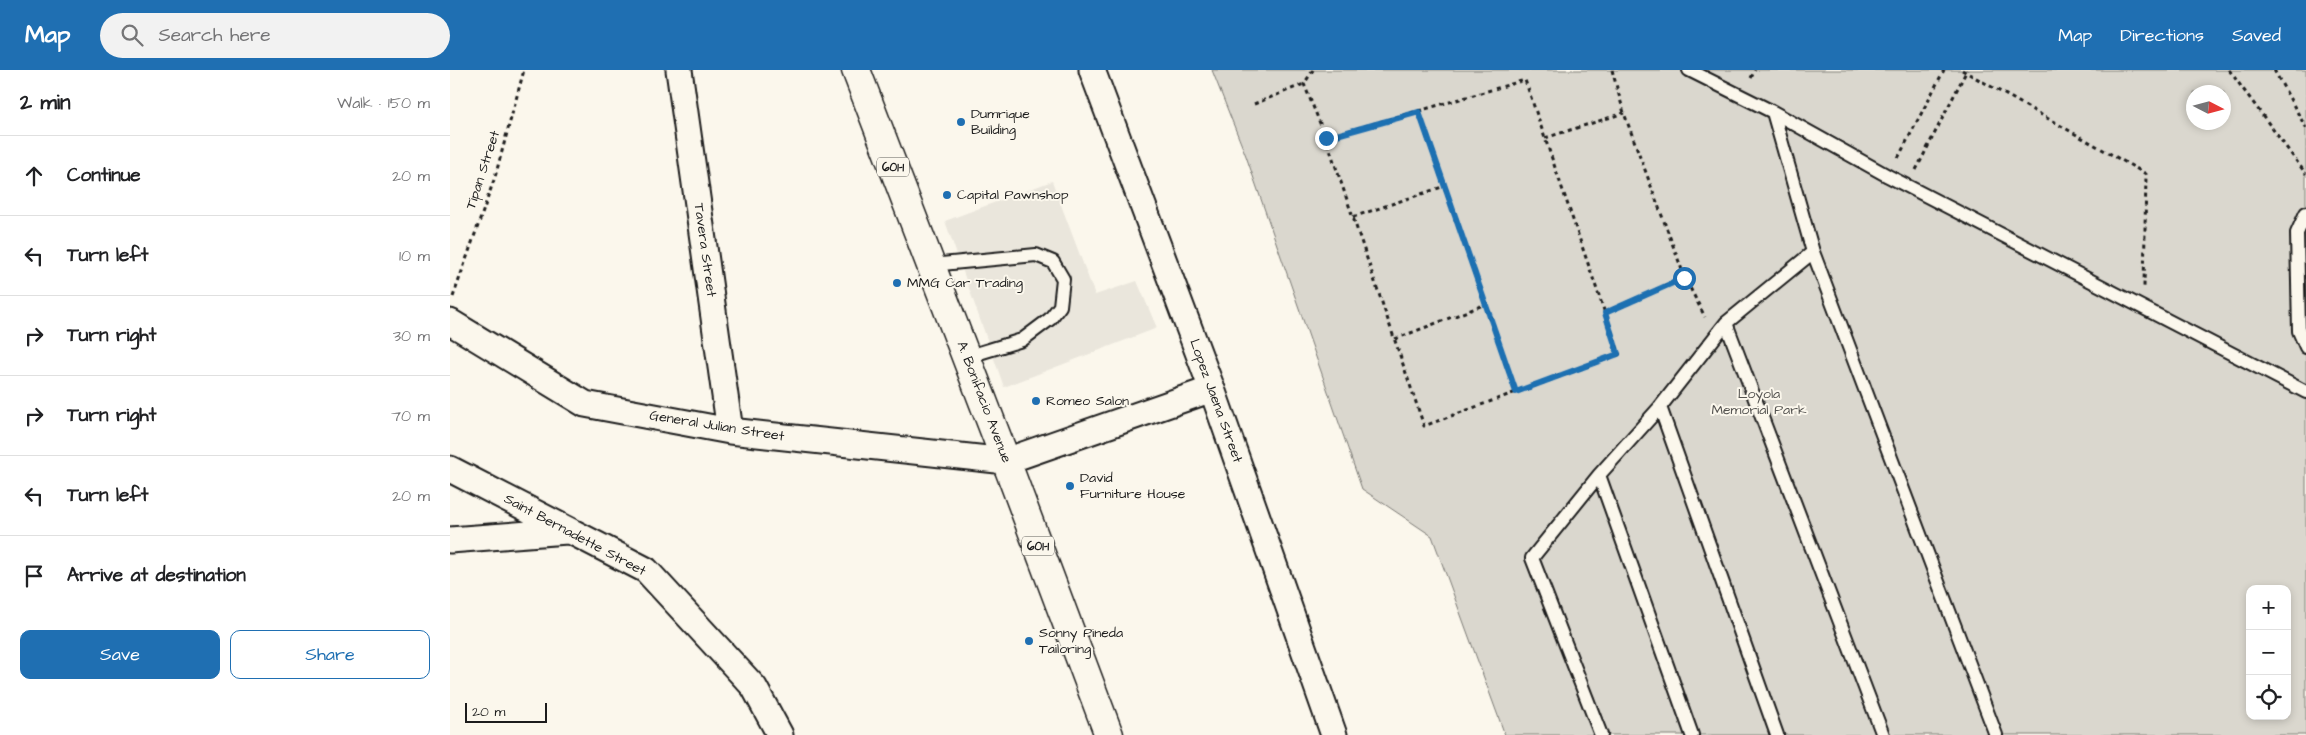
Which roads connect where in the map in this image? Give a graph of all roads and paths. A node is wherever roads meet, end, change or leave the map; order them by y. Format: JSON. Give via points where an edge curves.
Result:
{"nodes":[{"id":1,"x":524,"y":70,"type":"edge"},
{"id":2,"x":679,"y":70,"type":"edge"},
{"id":3,"x":856,"y":70,"type":"edge"},
{"id":4,"x":1092,"y":70,"type":"edge"},
{"id":5,"x":1313,"y":70,"type":"edge"},
{"id":6,"x":1612,"y":70,"type":"edge"},
{"id":7,"x":1689,"y":70,"type":"edge"},
{"id":8,"x":1944,"y":70,"type":"edge"},
{"id":9,"x":2229,"y":70,"type":"edge"},
{"id":10,"x":2274,"y":70,"type":"edge"},
{"id":11,"x":1965,"y":71,"type":"edge"},
{"id":12,"x":1304,"y":84,"type":"junction"},
{"id":13,"x":1254,"y":104,"type":"dead end"},
{"id":14,"x":1419,"y":112,"type":"junction"},
{"id":15,"x":1773,"y":112,"type":"junction"},
{"id":16,"x":1624,"y":113,"type":"junction"},
{"id":17,"x":2306,"y":128,"type":"edge"},
{"id":18,"x":1326,"y":138,"type":"junction"},
{"id":19,"x":1545,"y":138,"type":"junction"},
{"id":20,"x":2306,"y":174,"type":"edge"},
{"id":21,"x":1888,"y":176,"type":"junction"},
{"id":22,"x":1445,"y":186,"type":"junction"},
{"id":23,"x":1908,"y":186,"type":"junction"},
{"id":24,"x":2306,"y":213,"type":"edge"},
{"id":25,"x":1353,"y":217,"type":"junction"},
{"id":26,"x":1813,"y":252,"type":"junction"},
{"id":27,"x":931,"y":265,"type":"junction"},
{"id":28,"x":1684,"y":278,"type":"junction"},
{"id":29,"x":1486,"y":304,"type":"junction"},
{"id":30,"x":450,"y":305,"type":"edge"},
{"id":31,"x":2143,"y":309,"type":"junction"},
{"id":32,"x":1605,"y":313,"type":"junction"},
{"id":33,"x":450,"y":322,"type":"edge"},
{"id":34,"x":1726,"y":323,"type":"junction"},
{"id":35,"x":1716,"y":337,"type":"junction"},
{"id":36,"x":1395,"y":339,"type":"junction"},
{"id":37,"x":2306,"y":347,"type":"edge"},
{"id":38,"x":966,"y":356,"type":"junction"},
{"id":39,"x":1212,"y":389,"type":"junction"},
{"id":40,"x":1516,"y":392,"type":"junction"},
{"id":41,"x":2306,"y":392,"type":"edge"},
{"id":42,"x":1660,"y":407,"type":"junction"},
{"id":43,"x":730,"y":431,"type":"junction"},
{"id":44,"x":1006,"y":461,"type":"junction"},
{"id":45,"x":450,"y":469,"type":"edge"},
{"id":46,"x":1600,"y":475,"type":"junction"},
{"id":47,"x":567,"y":530,"type":"junction"},
{"id":48,"x":450,"y":540,"type":"edge"},
{"id":49,"x":780,"y":735,"type":"edge"},
{"id":50,"x":1109,"y":735,"type":"edge"},
{"id":51,"x":1334,"y":735,"type":"edge"},
{"id":52,"x":1602,"y":735,"type":"edge"},
{"id":53,"x":1692,"y":735,"type":"edge"},
{"id":54,"x":1777,"y":735,"type":"edge"},
{"id":55,"x":1883,"y":735,"type":"edge"},
{"id":56,"x":1996,"y":735,"type":"edge"}],
"edges":[{"from":1,"to":30,"type":"path","name":"Tipan Street","via":[[495,177]]},
{"from":2,"to":43,"type":"street","name":"Tavera Street"},
{"from":3,"to":27,"type":"main road","name":"A. Bonifacio Avenue","number":"601-1"},
{"from":4,"to":39,"type":"street","name":"Lopez Jaena Street"},
{"from":5,"to":12,"type":"path"},
{"from":6,"to":16,"type":"path"},
{"from":7,"to":15,"type":"lane"},
{"from":8,"to":21,"type":"path"},
{"from":9,"to":20,"type":"path"},
{"from":10,"to":17,"type":"path"},
{"from":11,"to":23,"type":"path"},
{"from":11,"to":31,"type":"path","via":[[2146,174]]},
{"from":12,"to":13,"type":"path"},
{"from":12,"to":18,"type":"path"},
{"from":14,"to":18,"type":"path"},
{"from":14,"to":19,"type":"path","via":[[1525,80]]},
{"from":14,"to":22,"type":"path"},
{"from":15,"to":21,"type":"lane"},
{"from":15,"to":26,"type":"lane"},
{"from":16,"to":19,"type":"path"},
{"from":16,"to":28,"type":"path"},
{"from":18,"to":25,"type":"path"},
{"from":19,"to":32,"type":"path"},
{"from":21,"to":23,"type":"lane"},
{"from":22,"to":25,"type":"path"},
{"from":22,"to":29,"type":"path"},
{"from":23,"to":31,"type":"lane"},
{"from":24,"to":37,"type":"lane","via":[[2297,233],[2299,331]]},
{"from":25,"to":36,"type":"path"},
{"from":26,"to":34,"type":"lane"},
{"from":26,"to":56,"type":"lane"},
{"from":27,"to":38,"type":"main road","name":"A. Bonifacio Avenue","number":"601-1"},
{"from":27,"to":38,"type":"lane","via":[[1036,255],[1054,262],[1063,278],[1060,306],[1050,319],[1022,340]]},
{"from":28,"to":32,"type":"path"},
{"from":28,"to":35,"type":"path"},
{"from":29,"to":36,"type":"path"},
{"from":29,"to":40,"type":"path"},
{"from":31,"to":41,"type":"lane"},
{"from":32,"to":40,"type":"path","via":[[1618,354]]},
{"from":33,"to":43,"type":"street","name":"General Julian Street","via":[[585,404]]},
{"from":34,"to":35,"type":"lane"},
{"from":34,"to":55,"type":"lane"},
{"from":35,"to":42,"type":"lane"},
{"from":36,"to":40,"type":"path","via":[[1424,426]]},
{"from":38,"to":44,"type":"main road","name":"A. Bonifacio Avenue","number":"601-1"},
{"from":39,"to":44,"type":"street"},
{"from":39,"to":51,"type":"street","name":"Lopez Jaena Street"},
{"from":42,"to":46,"type":"lane"},
{"from":42,"to":54,"type":"lane"},
{"from":43,"to":44,"type":"street","name":"General Julian Street"},
{"from":44,"to":50,"type":"main road","name":"A. Bonifacio Avenue","number":"601-1"},
{"from":45,"to":47,"type":"street","name":"Saint Bernadette Street"},
{"from":46,"to":52,"type":"lane","via":[[1532,558]]},
{"from":46,"to":53,"type":"lane"},
{"from":47,"to":48,"type":"street"},
{"from":47,"to":49,"type":"street","name":"Saint Bernadette Street","via":[[646,570],[754,687]]}]}
